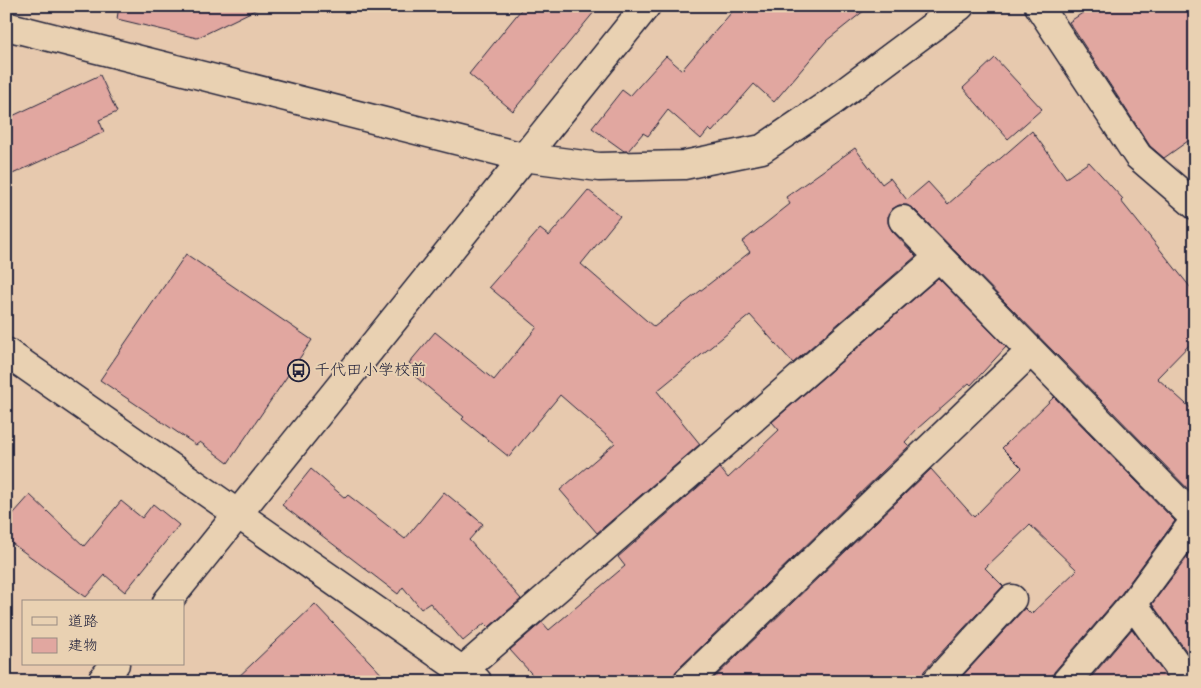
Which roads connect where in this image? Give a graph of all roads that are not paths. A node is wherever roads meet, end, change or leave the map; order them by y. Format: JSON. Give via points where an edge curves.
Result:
{"nodes":[{"id":1,"x":646,"y":6,"type":"edge"},
{"id":2,"x":960,"y":6,"type":"edge"},
{"id":3,"x":1039,"y":6,"type":"edge"},
{"id":4,"x":6,"y":26,"type":"edge"},
{"id":5,"x":524,"y":157,"type":"junction"},
{"id":6,"x":1195,"y":205,"type":"edge"},
{"id":7,"x":903,"y":220,"type":"dead end"},
{"id":8,"x":939,"y":257,"type":"junction"},
{"id":9,"x":1031,"y":351,"type":"junction"},
{"id":10,"x":6,"y":352,"type":"edge"},
{"id":11,"x":238,"y":515,"type":"junction"},
{"id":12,"x":1195,"y":520,"type":"edge"},
{"id":13,"x":1012,"y":599,"type":"dead end"},
{"id":14,"x":169,"y":600,"type":"edge"},
{"id":15,"x":1132,"y":604,"type":"junction"},
{"id":16,"x":113,"y":666,"type":"edge"},
{"id":17,"x":470,"y":676,"type":"edge"},
{"id":18,"x":101,"y":682,"type":"edge"},
{"id":19,"x":687,"y":682,"type":"edge"},
{"id":20,"x":936,"y":682,"type":"edge"},
{"id":21,"x":1066,"y":682,"type":"edge"},
{"id":22,"x":1189,"y":682,"type":"edge"}],
"edges":[{"from":1,"to":5,"type":"street"},
{"from":2,"to":5,"type":"street","via":[[830,103],[762,149],[684,165],[599,167]]},
{"from":3,"to":6,"type":"street","via":[[1138,156]]},
{"from":4,"to":5,"type":"street"},
{"from":5,"to":11,"type":"street"},
{"from":7,"to":8,"type":"street"},
{"from":8,"to":9,"type":"street"},
{"from":8,"to":17,"type":"street"},
{"from":9,"to":12,"type":"street"},
{"from":9,"to":19,"type":"street"},
{"from":10,"to":11,"type":"street"},
{"from":11,"to":14,"type":"street"},
{"from":11,"to":17,"type":"street"},
{"from":12,"to":15,"type":"street"},
{"from":13,"to":20,"type":"street"},
{"from":15,"to":21,"type":"street"},
{"from":15,"to":22,"type":"street"},
{"from":16,"to":18,"type":"street"}]}
